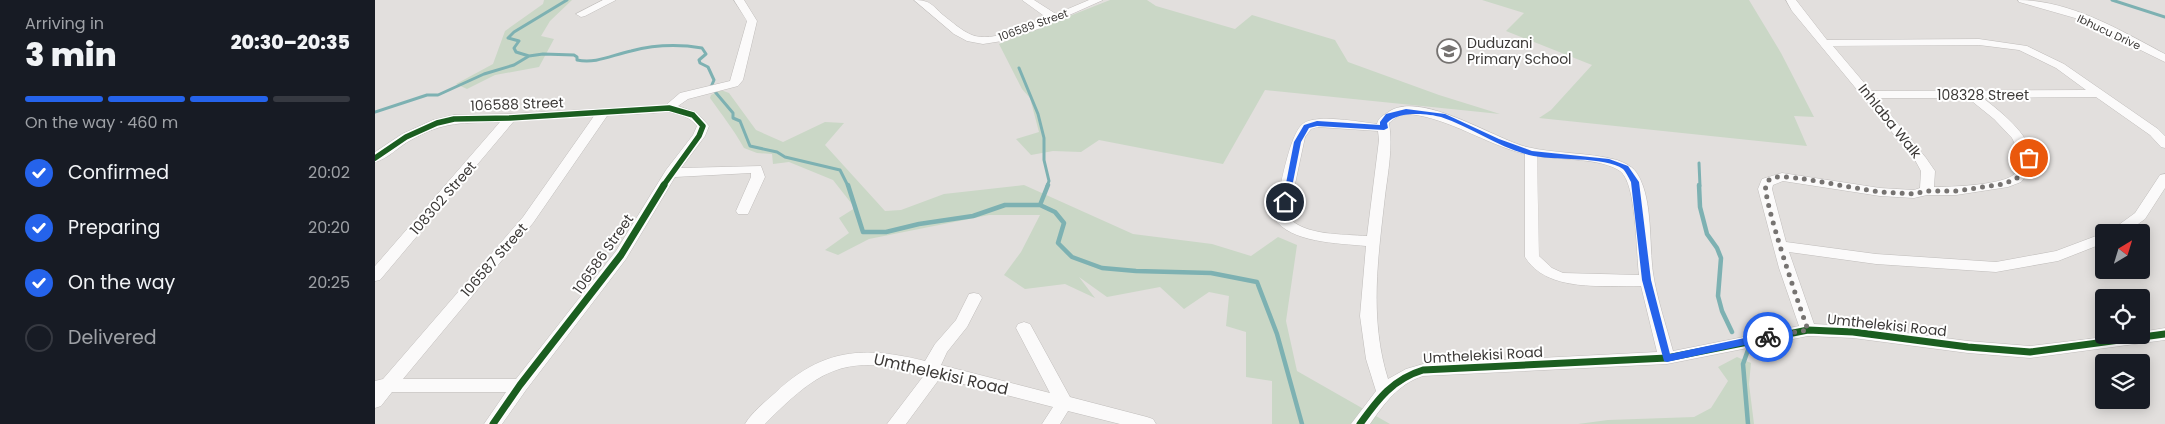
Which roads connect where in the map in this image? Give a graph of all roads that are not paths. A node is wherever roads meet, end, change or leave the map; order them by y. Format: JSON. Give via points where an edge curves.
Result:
{"nodes":[{"id":1,"x":611,"y":0,"type":"edge"},
{"id":2,"x":739,"y":0,"type":"edge"},
{"id":3,"x":919,"y":0,"type":"edge"},
{"id":4,"x":1027,"y":0,"type":"edge"},
{"id":5,"x":1098,"y":0,"type":"edge"},
{"id":6,"x":1791,"y":0,"type":"edge"},
{"id":7,"x":2023,"y":0,"type":"edge"},
{"id":8,"x":581,"y":14,"type":"dead end"},
{"id":9,"x":1054,"y":18,"type":"junction"},
{"id":10,"x":1825,"y":43,"type":"junction"},
{"id":11,"x":2165,"y":60,"type":"edge"},
{"id":12,"x":2098,"y":93,"type":"junction"},
{"id":13,"x":1972,"y":94,"type":"junction"},
{"id":14,"x":1869,"y":95,"type":"junction"},
{"id":15,"x":669,"y":108,"type":"junction"},
{"id":16,"x":603,"y":112,"type":"junction"},
{"id":17,"x":510,"y":118,"type":"junction"},
{"id":18,"x":1384,"y":128,"type":"junction"},
{"id":19,"x":2165,"y":144,"type":"edge"},
{"id":20,"x":1531,"y":153,"type":"junction"},
{"id":21,"x":375,"y":158,"type":"edge"},
{"id":22,"x":671,"y":173,"type":"junction"},
{"id":23,"x":2165,"y":178,"type":"edge"},
{"id":24,"x":1927,"y":191,"type":"junction"},
{"id":25,"x":743,"y":211,"type":"dead end"},
{"id":26,"x":2129,"y":224,"type":"edge"},
{"id":27,"x":1373,"y":242,"type":"junction"},
{"id":28,"x":2095,"y":242,"type":"edge"},
{"id":29,"x":1781,"y":246,"type":"junction"},
{"id":30,"x":375,"y":276,"type":"edge"},
{"id":31,"x":1647,"y":280,"type":"junction"},
{"id":32,"x":974,"y":298,"type":"dead end"},
{"id":33,"x":1024,"y":328,"type":"dead end"},
{"id":34,"x":1808,"y":330,"type":"junction"},
{"id":35,"x":2165,"y":334,"type":"edge"},
{"id":36,"x":1667,"y":358,"type":"junction"},
{"id":37,"x":936,"y":371,"type":"junction"},
{"id":38,"x":520,"y":385,"type":"junction"},
{"id":39,"x":381,"y":386,"type":"edge"},
{"id":40,"x":1384,"y":391,"type":"junction"},
{"id":41,"x":375,"y":401,"type":"edge"},
{"id":42,"x":1064,"y":403,"type":"junction"},
{"id":43,"x":493,"y":424,"type":"edge"},
{"id":44,"x":754,"y":424,"type":"edge"},
{"id":45,"x":896,"y":424,"type":"edge"},
{"id":46,"x":1051,"y":424,"type":"edge"},
{"id":47,"x":1147,"y":424,"type":"edge"},
{"id":48,"x":1361,"y":424,"type":"edge"}],
"edges":[{"from":1,"to":8,"type":"street"},
{"from":2,"to":15,"type":"street","via":[[752,21],[737,80],[734,84],[683,96]]},
{"from":3,"to":9,"type":"street","name":"106589 Street","via":[[961,32],[979,40],[998,39]]},
{"from":4,"to":9,"type":"street"},
{"from":5,"to":9,"type":"street","name":"106589 Street"},
{"from":6,"to":10,"type":"street","name":"Inhlaba Walk"},
{"from":7,"to":11,"type":"street","name":"Ibhucu Drive","via":[[2075,15]]},
{"from":10,"to":12,"type":"street","via":[[1979,42],[2010,45],[2045,57]]},
{"from":10,"to":14,"type":"street","name":"Inhlaba Walk"},
{"from":12,"to":13,"type":"street","name":"108328 Street"},
{"from":12,"to":19,"type":"street","via":[[2154,132]]},
{"from":13,"to":14,"type":"street","name":"108328 Street"},
{"from":13,"to":24,"type":"street","via":[[2017,137],[2027,154],[2029,166],[2016,179],[2003,184],[1947,192]]},
{"from":14,"to":24,"type":"street","name":"Inhlaba Walk","via":[[1923,162],[1928,171]]},
{"from":15,"to":16,"type":"street","name":"106588 Street"},
{"from":15,"to":22,"type":"street","name":"106586 Street","via":[[689,113],[703,126]]},
{"from":16,"to":17,"type":"street","name":"106588 Street"},
{"from":16,"to":39,"type":"street","name":"106587 Street","via":[[528,220]]},
{"from":17,"to":21,"type":"street","name":"106588 Street","via":[[469,117],[437,123],[406,136]]},
{"from":17,"to":30,"type":"street","name":"108302 Street"},
{"from":18,"to":20,"type":"street","via":[[1383,122],[1399,112],[1434,113]]},
{"from":18,"to":27,"type":"street"},
{"from":18,"to":27,"type":"street","via":[[1317,123],[1307,126],[1298,142],[1281,218],[1288,227],[1297,231]]},
{"from":20,"to":31,"type":"street","via":[[1609,161],[1626,168],[1635,182]]},
{"from":20,"to":31,"type":"street","via":[[1532,257],[1535,261],[1547,272],[1562,278]]},
{"from":22,"to":25,"type":"street","via":[[756,169],[758,177]]},
{"from":22,"to":38,"type":"street","name":"106586 Street","via":[[621,255]]},
{"from":23,"to":26,"type":"street","via":[[2140,216]]},
{"from":24,"to":29,"type":"street","via":[[1914,194],[1887,192],[1798,178],[1773,178],[1767,182],[1765,190]]},
{"from":27,"to":40,"type":"street","via":[[1369,326],[1374,359]]},
{"from":28,"to":29,"type":"street","via":[[2058,256],[1974,268]]},
{"from":29,"to":34,"type":"street"},
{"from":31,"to":36,"type":"street"},
{"from":32,"to":37,"type":"street","via":[[962,323],[932,364]]},
{"from":33,"to":42,"type":"street"},
{"from":34,"to":35,"type":"street","name":"Umthelekisi Road","via":[[2030,352]]},
{"from":34,"to":36,"type":"street","name":"Umthelekisi Road"},
{"from":36,"to":40,"type":"street","name":"Umthelekisi Road","via":[[1423,370],[1399,379]]},
{"from":37,"to":42,"type":"street","name":"Umthelekisi Road"},
{"from":37,"to":44,"type":"street","name":"Umthelekisi Road","via":[[879,357],[831,362],[805,377]]},
{"from":37,"to":45,"type":"street"},
{"from":38,"to":39,"type":"street"},
{"from":38,"to":43,"type":"street","name":"106586 Street"},
{"from":39,"to":41,"type":"street","name":"106587 Street"},
{"from":40,"to":48,"type":"street","name":"Umthelekisi Road"},
{"from":42,"to":46,"type":"street"},
{"from":42,"to":47,"type":"street","name":"Umthelekisi Road"}]}
